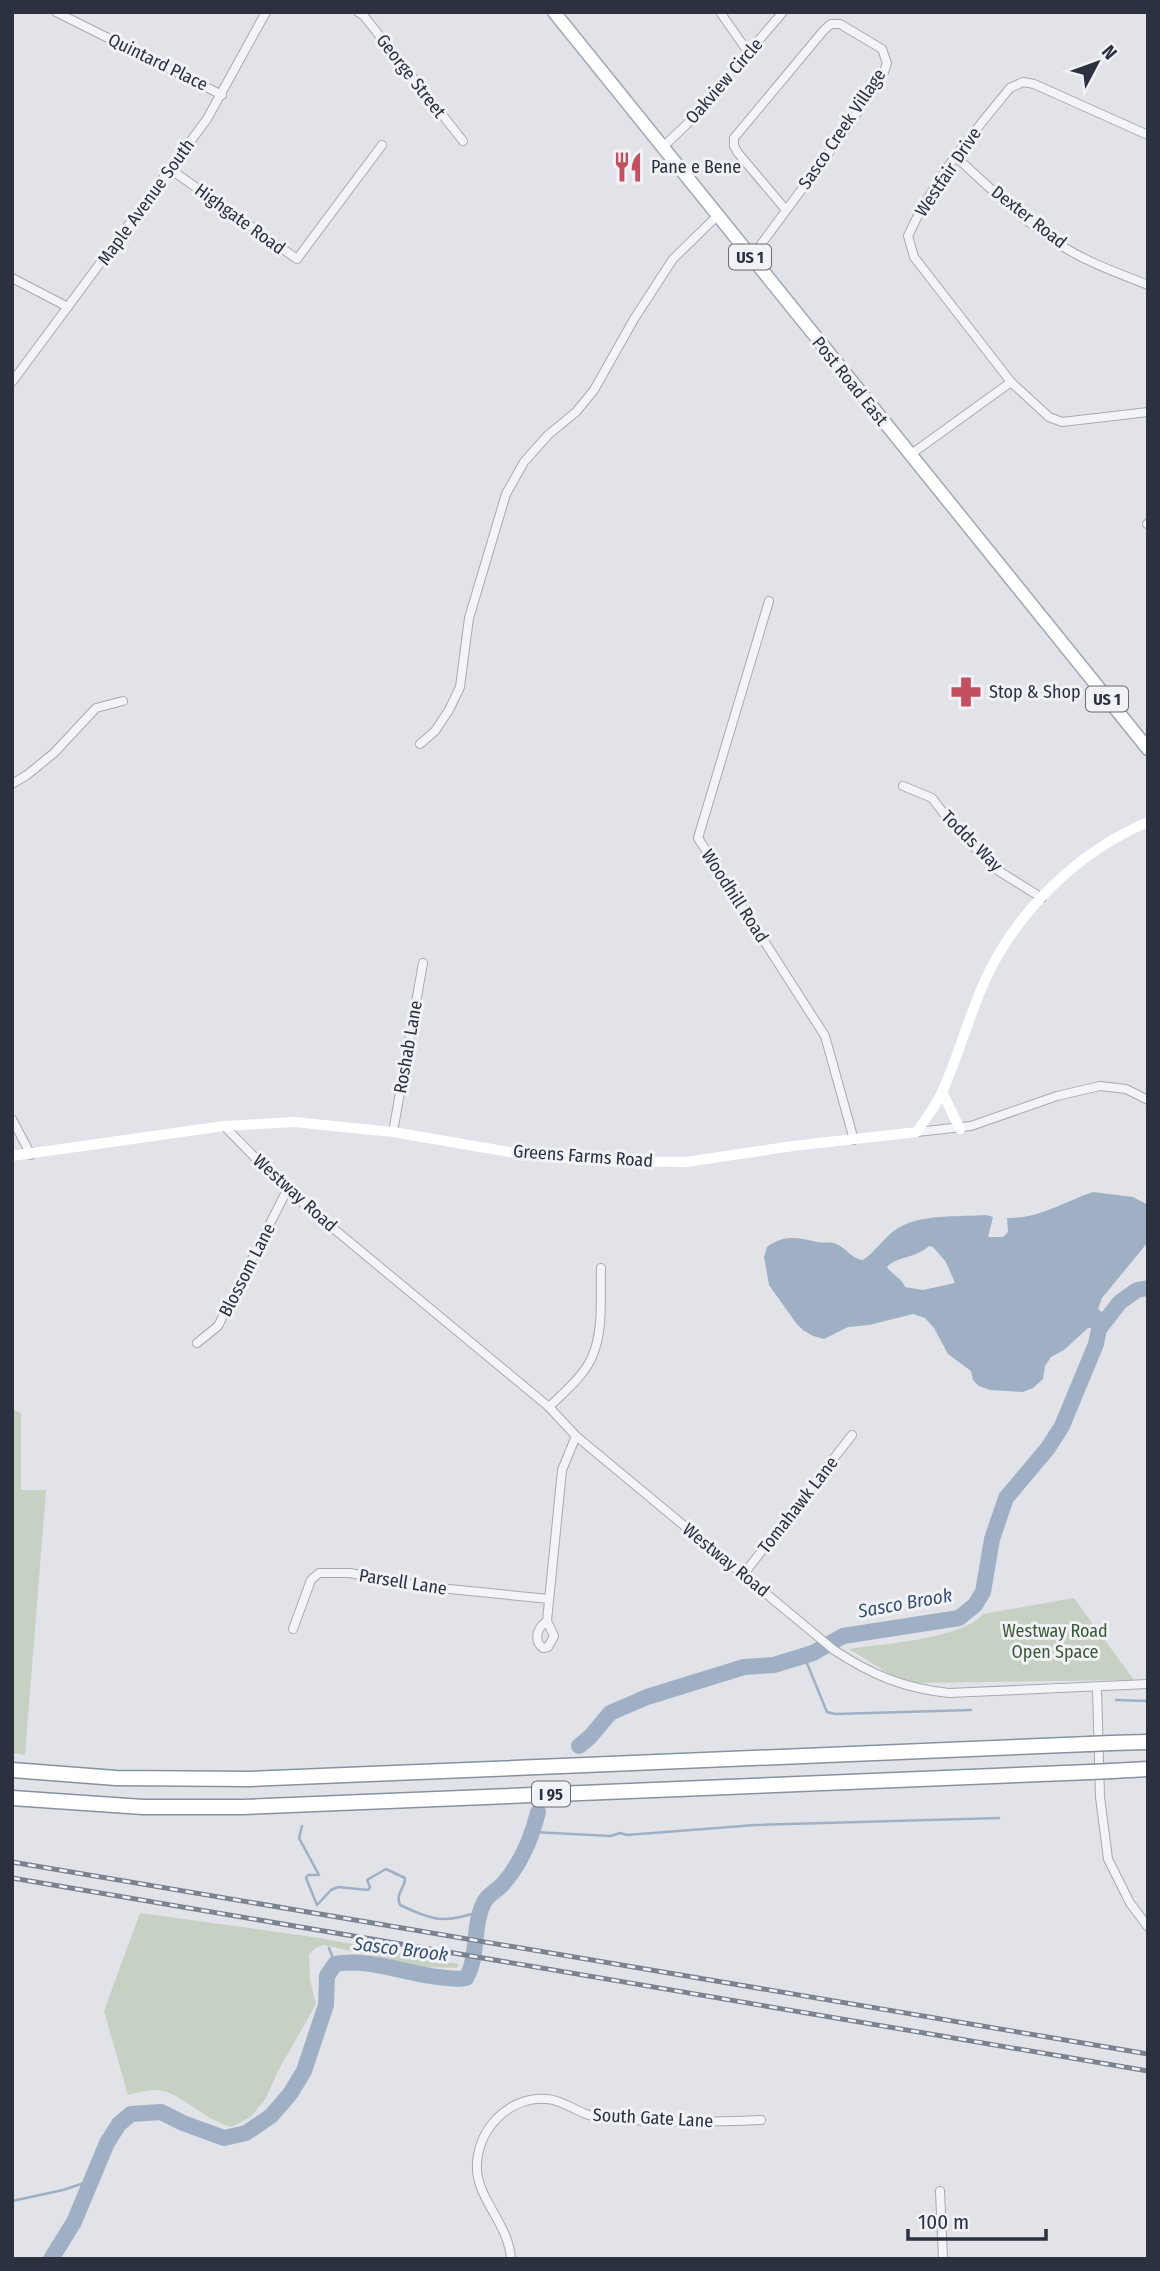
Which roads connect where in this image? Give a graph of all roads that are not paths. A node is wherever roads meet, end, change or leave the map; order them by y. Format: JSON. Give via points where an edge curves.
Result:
{"nodes":[{"id":1,"x":56,"y":12,"type":"edge"},
{"id":2,"x":266,"y":12,"type":"edge"},
{"id":3,"x":358,"y":12,"type":"edge"},
{"id":4,"x":554,"y":12,"type":"edge"},
{"id":5,"x":720,"y":12,"type":"edge"},
{"id":6,"x":783,"y":12,"type":"edge"},
{"id":7,"x":748,"y":52,"type":"junction"},
{"id":8,"x":222,"y":95,"type":"junction"},
{"id":9,"x":1148,"y":135,"type":"edge"},
{"id":10,"x":463,"y":141,"type":"dead end"},
{"id":11,"x":382,"y":145,"type":"dead end"},
{"id":12,"x":663,"y":147,"type":"junction"},
{"id":13,"x":955,"y":156,"type":"junction"},
{"id":14,"x":170,"y":169,"type":"junction"},
{"id":15,"x":786,"y":210,"type":"junction"},
{"id":16,"x":718,"y":216,"type":"junction"},
{"id":17,"x":751,"y":258,"type":"junction"},
{"id":18,"x":12,"y":278,"type":"edge"},
{"id":19,"x":1148,"y":285,"type":"edge"},
{"id":20,"x":68,"y":307,"type":"junction"},
{"id":21,"x":12,"y":382,"type":"edge"},
{"id":22,"x":1011,"y":382,"type":"junction"},
{"id":23,"x":1148,"y":412,"type":"edge"},
{"id":24,"x":909,"y":454,"type":"junction"},
{"id":25,"x":769,"y":601,"type":"dead end"},
{"id":26,"x":123,"y":701,"type":"dead end"},
{"id":27,"x":420,"y":744,"type":"dead end"},
{"id":28,"x":1148,"y":749,"type":"edge"},
{"id":29,"x":12,"y":784,"type":"edge"},
{"id":30,"x":903,"y":786,"type":"dead end"},
{"id":31,"x":1148,"y":822,"type":"edge"},
{"id":32,"x":1042,"y":898,"type":"junction"},
{"id":33,"x":424,"y":963,"type":"dead end"},
{"id":34,"x":942,"y":1092,"type":"junction"},
{"id":35,"x":1147,"y":1100,"type":"edge"},
{"id":36,"x":12,"y":1119,"type":"edge"},
{"id":37,"x":224,"y":1126,"type":"junction"},
{"id":38,"x":960,"y":1129,"type":"junction"},
{"id":39,"x":393,"y":1132,"type":"junction"},
{"id":40,"x":916,"y":1132,"type":"junction"},
{"id":41,"x":854,"y":1140,"type":"junction"},
{"id":42,"x":32,"y":1155,"type":"junction"},
{"id":43,"x":12,"y":1156,"type":"edge"},
{"id":44,"x":287,"y":1190,"type":"junction"},
{"id":45,"x":601,"y":1268,"type":"dead end"},
{"id":46,"x":197,"y":1343,"type":"dead end"},
{"id":47,"x":549,"y":1407,"type":"junction"},
{"id":48,"x":852,"y":1435,"type":"dead end"},
{"id":49,"x":576,"y":1436,"type":"junction"},
{"id":50,"x":743,"y":1574,"type":"junction"},
{"id":51,"x":549,"y":1599,"type":"junction"},
{"id":52,"x":547,"y":1621,"type":"dead end"},
{"id":53,"x":293,"y":1629,"type":"dead end"},
{"id":54,"x":1148,"y":1684,"type":"edge"},
{"id":55,"x":1097,"y":1687,"type":"junction"},
{"id":56,"x":1148,"y":1742,"type":"edge"},
{"id":57,"x":1148,"y":1769,"type":"edge"},
{"id":58,"x":12,"y":1770,"type":"edge"},
{"id":59,"x":12,"y":1798,"type":"edge"},
{"id":60,"x":1148,"y":1927,"type":"edge"},
{"id":61,"x":761,"y":2120,"type":"dead end"},
{"id":62,"x":940,"y":2191,"type":"dead end"},
{"id":63,"x":511,"y":2259,"type":"edge"},
{"id":64,"x":943,"y":2259,"type":"edge"}],
"edges":[{"from":1,"to":8,"type":"street","name":"Quintard Place"},
{"from":2,"to":8,"type":"street","name":"Maple Avenue South"},
{"from":3,"to":10,"type":"street","name":"George Street"},
{"from":4,"to":12,"type":"main road","name":"Post Road East","number":"US 1"},
{"from":5,"to":7,"type":"street"},
{"from":6,"to":7,"type":"street","name":"Oakview Circle"},
{"from":7,"to":12,"type":"street","name":"Oakview Circle"},
{"from":8,"to":14,"type":"street","name":"Maple Avenue South"},
{"from":9,"to":13,"type":"street","name":"Westfair Drive","via":[[1052,90],[1023,82],[1010,88]]},
{"from":11,"to":14,"type":"street","name":"Highgate Road","via":[[297,259]]},
{"from":12,"to":16,"type":"main road","name":"Post Road East","number":"US 1"},
{"from":13,"to":19,"type":"street","name":"Dexter Road","via":[[1059,244]]},
{"from":13,"to":22,"type":"street","name":"Westfair Drive","via":[[913,224],[909,245]]},
{"from":14,"to":20,"type":"street","name":"Maple Avenue South"},
{"from":15,"to":15,"type":"street","name":"Sasco Creek Village","via":[[887,63],[882,49],[840,24],[824,30],[734,138],[738,153]]},
{"from":15,"to":17,"type":"street","name":"Sasco Creek Village"},
{"from":16,"to":17,"type":"main road","name":"Post Road East","number":"US 1"},
{"from":16,"to":27,"type":"street","via":[[673,259],[594,390],[524,462],[506,494],[469,618],[460,687],[435,731]]},
{"from":17,"to":24,"type":"main road","name":"Post Road East","number":"US 1"},
{"from":18,"to":20,"type":"street"},
{"from":20,"to":21,"type":"street","name":"Maple Avenue South"},
{"from":22,"to":23,"type":"street","name":"Westfair Drive","via":[[1040,411],[1062,422]]},
{"from":22,"to":24,"type":"street"},
{"from":24,"to":28,"type":"main road","name":"Post Road East","number":"US 1"},
{"from":25,"to":41,"type":"street","name":"Woodhill Road","via":[[698,838],[825,1036]]},
{"from":26,"to":29,"type":"street","via":[[96,708],[54,752]]},
{"from":30,"to":32,"type":"street","name":"Todds Way","via":[[932,798],[994,868]]},
{"from":31,"to":32,"type":"street","via":[[1091,853]]},
{"from":32,"to":34,"type":"street","via":[[991,969]]},
{"from":33,"to":39,"type":"street","name":"Roshab Lane"},
{"from":34,"to":38,"type":"street"},
{"from":34,"to":40,"type":"street"},
{"from":35,"to":38,"type":"street","name":"Greens Farms Road","via":[[1126,1089],[1100,1086]]},
{"from":36,"to":42,"type":"street"},
{"from":37,"to":39,"type":"street","name":"Greens Farms Road","via":[[294,1122]]},
{"from":37,"to":42,"type":"street","name":"Greens Farms Road"},
{"from":37,"to":44,"type":"street","name":"Westway Road"},
{"from":38,"to":40,"type":"street","name":"Greens Farms Road"},
{"from":39,"to":41,"type":"street","name":"Greens Farms Road","via":[[515,1153],[603,1161],[685,1162]]},
{"from":40,"to":41,"type":"street","name":"Greens Farms Road"},
{"from":42,"to":43,"type":"street","name":"Greens Farms Road"},
{"from":44,"to":46,"type":"street","name":"Blossom Lane","via":[[218,1326]]},
{"from":44,"to":47,"type":"street","name":"Westway Road"},
{"from":45,"to":47,"type":"street","via":[[598,1333],[592,1357]]},
{"from":47,"to":49,"type":"street","name":"Westway Road"},
{"from":48,"to":50,"type":"street","name":"Tomahawk Lane"},
{"from":49,"to":50,"type":"street","name":"Westway Road"},
{"from":49,"to":51,"type":"street","via":[[562,1470]]},
{"from":50,"to":55,"type":"street","name":"Westway Road","via":[[834,1650],[880,1677],[920,1690]]},
{"from":51,"to":52,"type":"street"},
{"from":51,"to":53,"type":"street","name":"Parsell Lane","via":[[319,1573],[311,1580]]},
{"from":54,"to":55,"type":"street","name":"Westway Road"},
{"from":55,"to":60,"type":"street","via":[[1100,1797],[1108,1859]]},
{"from":56,"to":58,"type":"highway","number":"I 95","bridge":true,"via":[[250,1779],[116,1778]]},
{"from":57,"to":59,"type":"highway","number":"I 95","bridge":true,"via":[[232,1807],[120,1806]]},
{"from":61,"to":63,"type":"street","name":"South Gate Lane","via":[[689,2123],[596,2117],[545,2099],[510,2107],[487,2129],[477,2170],[505,2232]]},
{"from":62,"to":64,"type":"street"}]}
